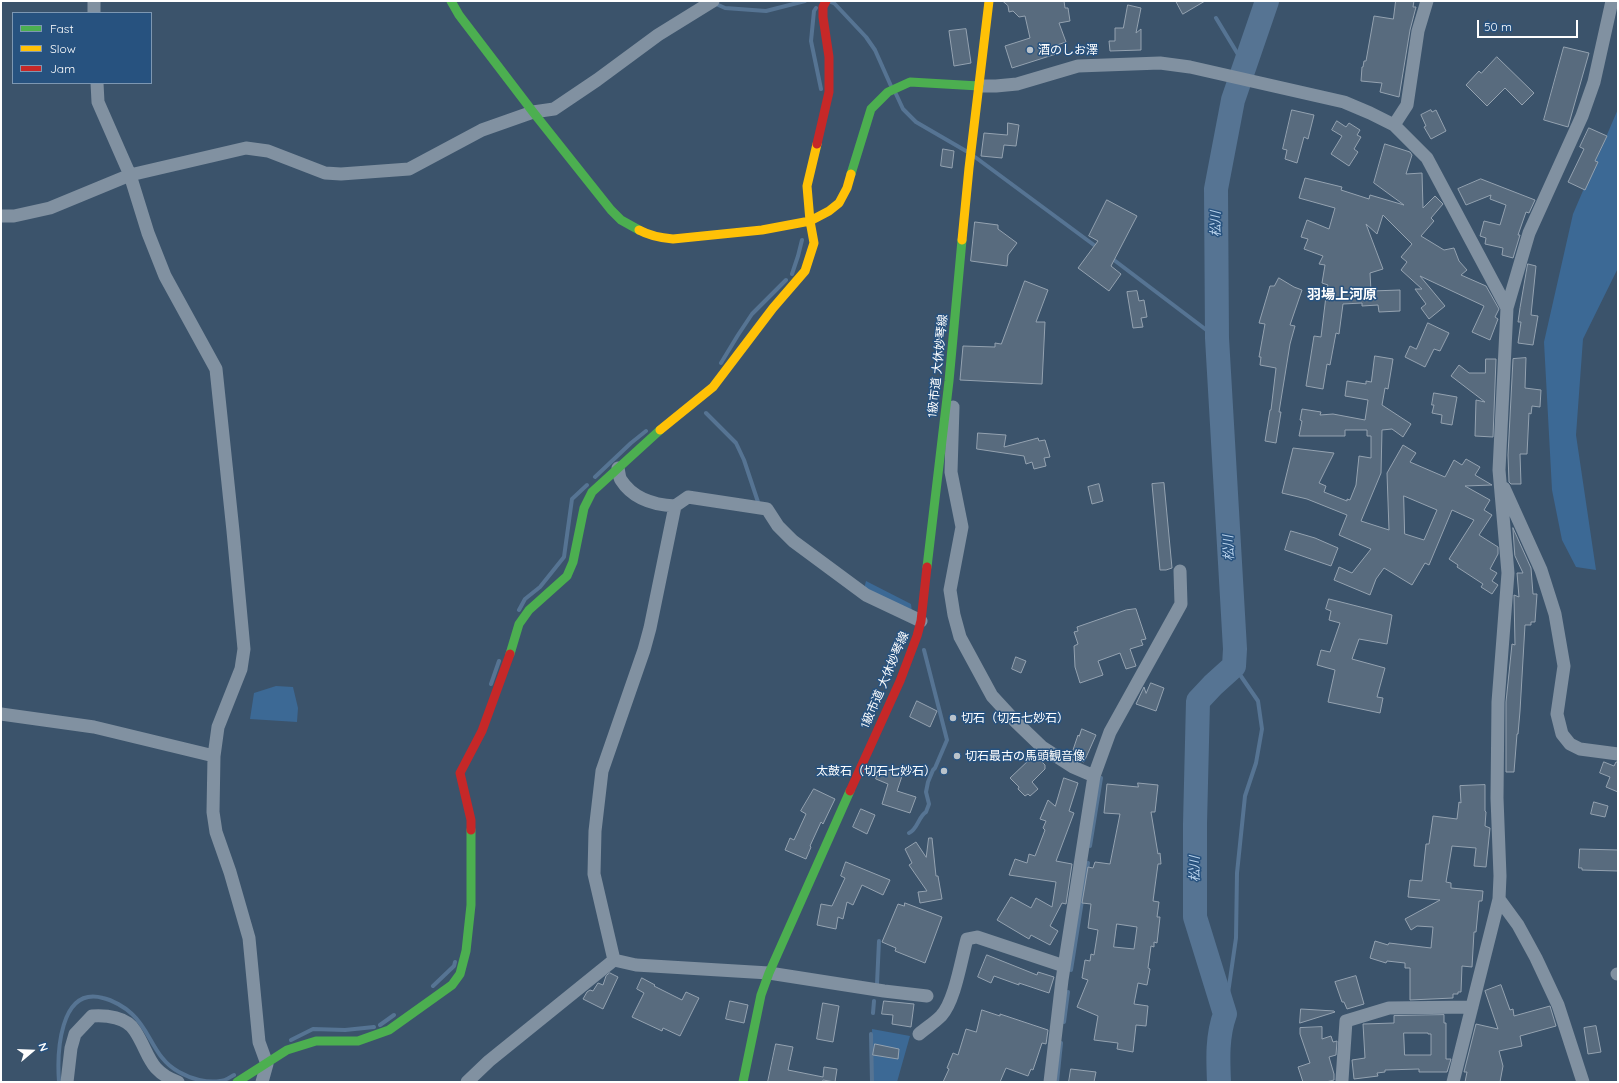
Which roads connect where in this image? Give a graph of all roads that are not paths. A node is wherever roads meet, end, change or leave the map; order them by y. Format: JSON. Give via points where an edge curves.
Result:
{"nodes":[{"id":1,"x":94,"y":1,"type":"edge"},
{"id":2,"x":451,"y":1,"type":"edge"},
{"id":3,"x":713,"y":1,"type":"edge"},
{"id":4,"x":989,"y":1,"type":"edge"},
{"id":5,"x":1427,"y":1,"type":"edge"},
{"id":6,"x":1612,"y":1,"type":"edge"},
{"id":7,"x":825,"y":4,"type":"edge"},
{"id":8,"x":94,"y":12,"type":"edge"},
{"id":9,"x":97,"y":84,"type":"edge"},
{"id":10,"x":979,"y":86,"type":"junction"},
{"id":11,"x":533,"y":112,"type":"junction"},
{"id":12,"x":1394,"y":125,"type":"junction"},
{"id":13,"x":130,"y":175,"type":"junction"},
{"id":14,"x":1,"y":216,"type":"edge"},
{"id":15,"x":810,"y":220,"type":"junction"},
{"id":16,"x":1506,"y":308,"type":"junction"},
{"id":17,"x":949,"y":381,"type":"junction"},
{"id":18,"x":618,"y":468,"type":"junction"},
{"id":19,"x":1501,"y":482,"type":"junction"},
{"id":20,"x":675,"y":506,"type":"junction"},
{"id":21,"x":1180,"y":571,"type":"dead end"},
{"id":22,"x":921,"y":621,"type":"junction"},
{"id":23,"x":1,"y":714,"type":"edge"},
{"id":24,"x":1618,"y":754,"type":"edge"},
{"id":25,"x":214,"y":756,"type":"junction"},
{"id":26,"x":1094,"y":776,"type":"junction"},
{"id":27,"x":1499,"y":899,"type":"junction"},
{"id":28,"x":614,"y":960,"type":"junction"},
{"id":29,"x":1064,"y":966,"type":"junction"},
{"id":30,"x":769,"y":973,"type":"junction"},
{"id":31,"x":927,"y":996,"type":"dead end"},
{"id":32,"x":1472,"y":1007,"type":"junction"},
{"id":33,"x":918,"y":1034,"type":"dead end"},
{"id":34,"x":267,"y":1064,"type":"junction"},
{"id":35,"x":1342,"y":1080,"type":"dead end"},
{"id":36,"x":67,"y":1082,"type":"edge"},
{"id":37,"x":178,"y":1082,"type":"edge"},
{"id":38,"x":237,"y":1082,"type":"edge"},
{"id":39,"x":262,"y":1082,"type":"edge"},
{"id":40,"x":467,"y":1082,"type":"edge"},
{"id":41,"x":743,"y":1082,"type":"edge"},
{"id":42,"x":1050,"y":1082,"type":"edge"},
{"id":43,"x":1453,"y":1082,"type":"edge"},
{"id":44,"x":1582,"y":1082,"type":"edge"}],
"edges":[{"from":1,"to":8,"type":"street"},
{"from":2,"to":11,"type":"street"},
{"from":3,"to":11,"type":"street","via":[[658,35],[554,109]]},
{"from":4,"to":10,"type":"street"},
{"from":5,"to":12,"type":"street","via":[[1418,31],[1407,105]]},
{"from":6,"to":16,"type":"street","via":[[1594,82],[1582,116],[1529,232]]},
{"from":7,"to":15,"type":"street","via":[[823,17],[829,56],[829,92],[807,186]]},
{"from":9,"to":13,"type":"street","via":[[98,102]]},
{"from":10,"to":12,"type":"street","via":[[1017,84],[1078,66],[1160,63],[1196,68],[1344,102]]},
{"from":10,"to":15,"type":"street","via":[[910,82],[888,92],[871,109],[847,188],[839,203]]},
{"from":10,"to":17,"type":"street","name":"1級市道 大休妙琴線"},
{"from":11,"to":13,"type":"street","via":[[482,130],[410,169],[325,173],[268,151],[246,148]]},
{"from":11,"to":15,"type":"street","via":[[611,210],[621,220],[646,234],[674,239],[703,237],[762,230]]},
{"from":12,"to":16,"type":"street","via":[[1427,158]]},
{"from":13,"to":14,"type":"street","via":[[50,208],[14,216]]},
{"from":13,"to":25,"type":"street","via":[[164,276],[216,369],[244,649],[241,669],[218,727]]},
{"from":15,"to":18,"type":"street","via":[[814,243],[805,271],[773,308],[713,387],[668,422]]},
{"from":16,"to":19,"type":"street","via":[[1499,470]]},
{"from":17,"to":22,"type":"street","name":"1級市道 大休妙琴線"},
{"from":17,"to":26,"type":"street","via":[[953,398],[951,472],[962,526],[950,590],[960,636],[992,696],[1016,722],[1042,747],[1073,767]]},
{"from":18,"to":20,"type":"street","via":[[621,480],[632,492],[645,500]]},
{"from":18,"to":34,"type":"street","via":[[592,492],[584,508],[573,562],[567,576],[529,610],[519,624],[506,668],[482,731],[460,773],[471,820],[471,905],[466,951],[460,974],[452,985],[389,1030],[358,1040],[316,1041],[287,1050]]},
{"from":19,"to":24,"type":"street","via":[[1541,570],[1555,614],[1564,666],[1557,714],[1562,734],[1570,744],[1580,749]]},
{"from":19,"to":27,"type":"street","via":[[1508,573],[1498,702]]},
{"from":20,"to":22,"type":"street","via":[[688,497],[767,509],[778,526],[793,541],[866,595]]},
{"from":20,"to":28,"type":"street","via":[[644,650],[602,771],[595,831],[594,874]]},
{"from":21,"to":26,"type":"street","via":[[1181,604],[1110,732]]},
{"from":22,"to":30,"type":"street","name":"1級市道 大休妙琴線","via":[[900,681]]},
{"from":23,"to":25,"type":"street","via":[[94,727]]},
{"from":25,"to":34,"type":"street","via":[[213,812],[216,832],[249,938],[259,1042]]},
{"from":26,"to":29,"type":"street"},
{"from":27,"to":32,"type":"street"},
{"from":27,"to":44,"type":"street","via":[[1518,925],[1558,1005]]},
{"from":28,"to":30,"type":"street","via":[[636,964]]},
{"from":28,"to":40,"type":"street","via":[[489,1061]]},
{"from":29,"to":33,"type":"street","via":[[977,937],[968,939],[951,998],[942,1015]]},
{"from":29,"to":42,"type":"street"},
{"from":30,"to":31,"type":"street"},
{"from":30,"to":41,"type":"street","name":"1級市道 大休妙琴線","via":[[761,995]]},
{"from":32,"to":35,"type":"street","via":[[1389,1008],[1346,1021]]},
{"from":32,"to":43,"type":"street"},
{"from":34,"to":38,"type":"street"},
{"from":34,"to":39,"type":"street"},
{"from":36,"to":37,"type":"street","via":[[69,1057],[75,1034],[92,1016],[103,1015],[114,1017],[135,1029],[150,1061],[160,1072]]}]}
